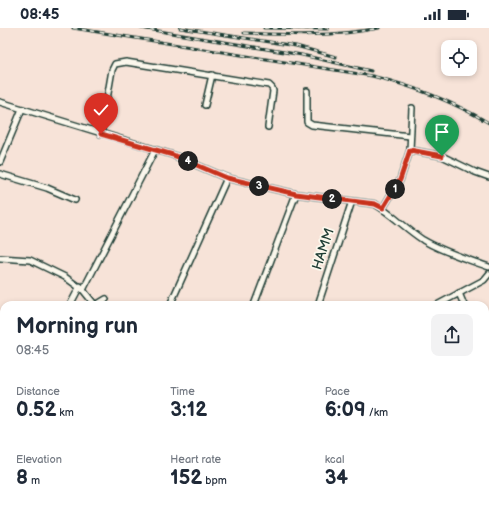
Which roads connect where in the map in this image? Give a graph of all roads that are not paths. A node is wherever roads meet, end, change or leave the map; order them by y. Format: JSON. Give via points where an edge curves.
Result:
{"nodes":[{"id":1,"x":212,"y":75,"type":"junction"},
{"id":2,"x":307,"y":91,"type":"dead end"},
{"id":3,"x":0,"y":102,"type":"edge"},
{"id":4,"x":205,"y":105,"type":"dead end"},
{"id":5,"x":412,"y":108,"type":"dead end"},
{"id":6,"x":22,"y":109,"type":"junction"},
{"id":7,"x":268,"y":127,"type":"dead end"},
{"id":8,"x":101,"y":134,"type":"junction"},
{"id":9,"x":410,"y":136,"type":"junction"},
{"id":10,"x":155,"y":150,"type":"junction"},
{"id":11,"x":410,"y":150,"type":"junction"},
{"id":12,"x":0,"y":162,"type":"edge"},
{"id":13,"x":0,"y":174,"type":"edge"},
{"id":14,"x":489,"y":177,"type":"edge"},
{"id":15,"x":227,"y":178,"type":"junction"},
{"id":16,"x":296,"y":194,"type":"junction"},
{"id":17,"x":75,"y":200,"type":"dead end"},
{"id":18,"x":352,"y":201,"type":"junction"},
{"id":19,"x":383,"y":208,"type":"junction"},
{"id":20,"x":0,"y":258,"type":"edge"},
{"id":21,"x":489,"y":267,"type":"edge"},
{"id":22,"x":489,"y":274,"type":"edge"},
{"id":23,"x":82,"y":288,"type":"junction"},
{"id":24,"x":459,"y":293,"type":"junction"},
{"id":25,"x":106,"y":299,"type":"dead end"},
{"id":26,"x":73,"y":301,"type":"edge"},
{"id":27,"x":93,"y":301,"type":"edge"},
{"id":28,"x":103,"y":301,"type":"edge"},
{"id":29,"x":172,"y":301,"type":"edge"},
{"id":30,"x":256,"y":301,"type":"edge"},
{"id":31,"x":319,"y":301,"type":"edge"},
{"id":32,"x":444,"y":301,"type":"edge"},
{"id":33,"x":462,"y":301,"type":"edge"}],
"edges":[{"from":1,"to":4,"type":"street"},
{"from":1,"to":7,"type":"street","via":[[269,85],[273,91]]},
{"from":1,"to":8,"type":"street","via":[[126,62],[116,64],[112,71]]},
{"from":2,"to":9,"type":"street","via":[[307,122],[312,125]]},
{"from":3,"to":6,"type":"street"},
{"from":5,"to":9,"type":"street"},
{"from":6,"to":8,"type":"street"},
{"from":6,"to":12,"type":"street"},
{"from":8,"to":10,"type":"street"},
{"from":9,"to":11,"type":"street"},
{"from":10,"to":15,"type":"street"},
{"from":10,"to":23,"type":"street"},
{"from":11,"to":14,"type":"street","via":[[442,156]]},
{"from":11,"to":19,"type":"street","via":[[400,180]]},
{"from":13,"to":17,"type":"street","via":[[48,188]]},
{"from":15,"to":16,"type":"street"},
{"from":15,"to":29,"type":"street"},
{"from":16,"to":18,"type":"street"},
{"from":16,"to":30,"type":"street"},
{"from":18,"to":19,"type":"street","via":[[375,204]]},
{"from":18,"to":31,"type":"street","name":"HAMM"},
{"from":19,"to":21,"type":"street","via":[[434,246]]},
{"from":20,"to":23,"type":"street","via":[[32,261]]},
{"from":22,"to":24,"type":"street","via":[[484,280]]},
{"from":23,"to":26,"type":"street"},
{"from":23,"to":27,"type":"street"},
{"from":24,"to":32,"type":"street"},
{"from":24,"to":33,"type":"street"},
{"from":25,"to":28,"type":"street"}]}
